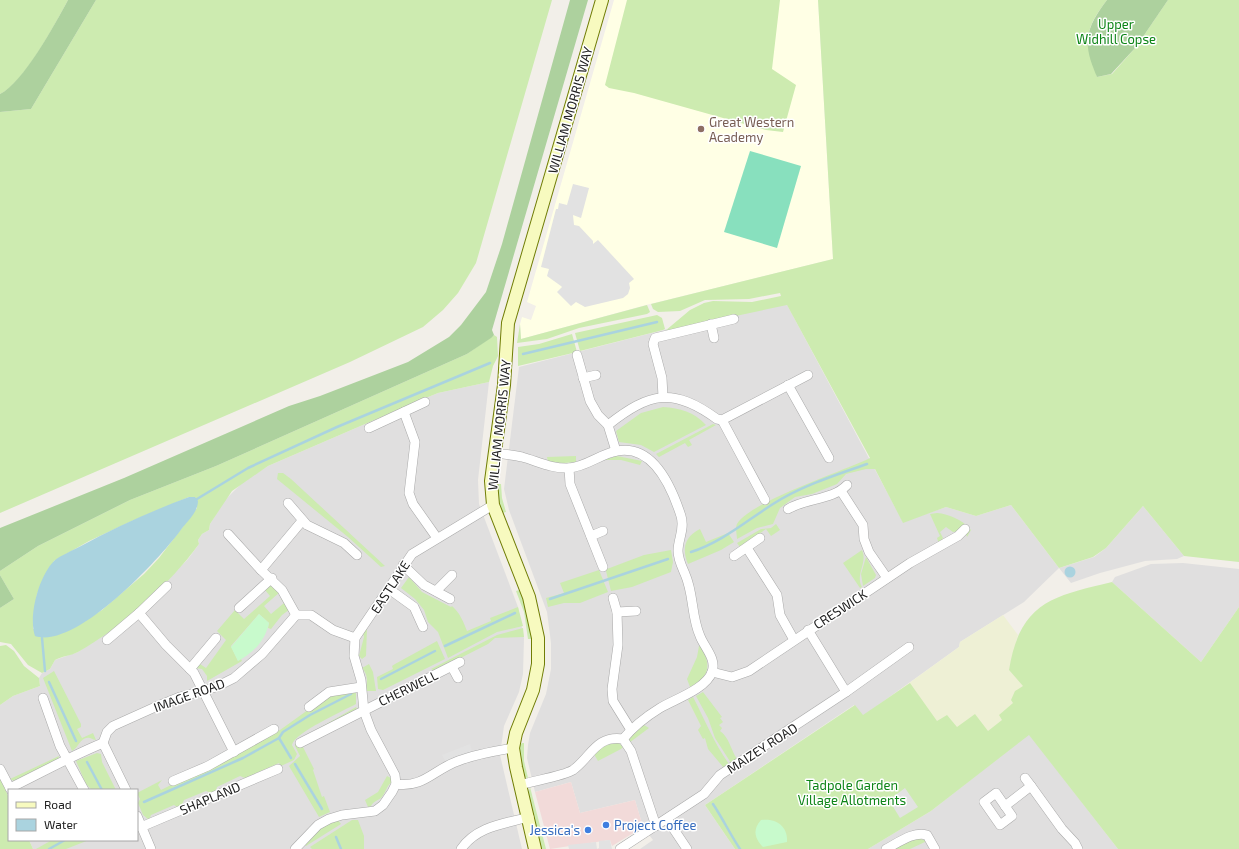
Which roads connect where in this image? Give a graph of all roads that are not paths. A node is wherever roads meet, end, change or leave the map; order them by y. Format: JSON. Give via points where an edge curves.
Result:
{"nodes":[{"id":1,"x":602,"y":0,"type":"edge"},
{"id":2,"x":734,"y":319,"type":"dead end"},
{"id":3,"x":711,"y":324,"type":"junction"},
{"id":4,"x":714,"y":338,"type":"dead end"},
{"id":5,"x":577,"y":355,"type":"dead end"},
{"id":6,"x":808,"y":374,"type":"dead end"},
{"id":7,"x":596,"y":375,"type":"dead end"},
{"id":8,"x":583,"y":378,"type":"junction"},
{"id":9,"x":788,"y":385,"type":"junction"},
{"id":10,"x":664,"y":397,"type":"junction"},
{"id":11,"x":425,"y":402,"type":"dead end"},
{"id":12,"x":404,"y":412,"type":"junction"},
{"id":13,"x":722,"y":420,"type":"junction"},
{"id":14,"x":608,"y":425,"type":"junction"},
{"id":15,"x":369,"y":428,"type":"dead end"},
{"id":16,"x":616,"y":451,"type":"junction"},
{"id":17,"x":495,"y":453,"type":"junction"},
{"id":18,"x":829,"y":458,"type":"dead end"},
{"id":19,"x":569,"y":468,"type":"junction"},
{"id":20,"x":765,"y":500,"type":"dead end"},
{"id":21,"x":288,"y":503,"type":"dead end"},
{"id":22,"x":493,"y":505,"type":"junction"},
{"id":23,"x":788,"y":509,"type":"dead end"},
{"id":24,"x":302,"y":521,"type":"junction"},
{"id":25,"x":965,"y":529,"type":"dead end"},
{"id":26,"x":603,"y":531,"type":"dead end"},
{"id":27,"x":228,"y":534,"type":"dead end"},
{"id":28,"x":590,"y":536,"type":"junction"},
{"id":29,"x":437,"y":538,"type":"junction"},
{"id":30,"x":760,"y":538,"type":"dead end"},
{"id":31,"x":747,"y":548,"type":"junction"},
{"id":32,"x":357,"y":555,"type":"dead end"},
{"id":33,"x":734,"y":556,"type":"dead end"},
{"id":34,"x":403,"y":565,"type":"junction"},
{"id":35,"x":603,"y":567,"type":"dead end"},
{"id":36,"x":261,"y":570,"type":"junction"},
{"id":37,"x":452,"y":575,"type":"dead end"},
{"id":38,"x":272,"y":578,"type":"junction"},
{"id":39,"x":887,"y":578,"type":"junction"},
{"id":40,"x":167,"y":586,"type":"dead end"},
{"id":41,"x":389,"y":589,"type":"junction"},
{"id":42,"x":436,"y":591,"type":"junction"},
{"id":43,"x":613,"y":598,"type":"dead end"},
{"id":44,"x":450,"y":600,"type":"dead end"},
{"id":45,"x":239,"y":608,"type":"dead end"},
{"id":46,"x":636,"y":611,"type":"dead end"},
{"id":47,"x":617,"y":612,"type":"junction"},
{"id":48,"x":139,"y":613,"type":"junction"},
{"id":49,"x":296,"y":615,"type":"junction"},
{"id":50,"x":423,"y":627,"type":"dead end"},
{"id":51,"x":808,"y":630,"type":"junction"},
{"id":52,"x":216,"y":638,"type":"dead end"},
{"id":53,"x":355,"y":638,"type":"junction"},
{"id":54,"x":107,"y":640,"type":"dead end"},
{"id":55,"x":794,"y":640,"type":"junction"},
{"id":56,"x":909,"y":650,"type":"dead end"},
{"id":57,"x":190,"y":669,"type":"junction"},
{"id":58,"x":712,"y":672,"type":"junction"},
{"id":59,"x":458,"y":678,"type":"dead end"},
{"id":60,"x":361,"y":687,"type":"junction"},
{"id":61,"x":203,"y":691,"type":"junction"},
{"id":62,"x":846,"y":692,"type":"junction"},
{"id":63,"x":43,"y":698,"type":"dead end"},
{"id":64,"x":309,"y":707,"type":"dead end"},
{"id":65,"x":364,"y":710,"type":"junction"},
{"id":66,"x":274,"y":728,"type":"dead end"},
{"id":67,"x":631,"y":730,"type":"junction"},
{"id":68,"x":623,"y":739,"type":"junction"},
{"id":69,"x":103,"y":743,"type":"junction"},
{"id":70,"x":300,"y":743,"type":"dead end"},
{"id":71,"x":513,"y":748,"type":"junction"},
{"id":72,"x":234,"y":752,"type":"junction"},
{"id":73,"x":69,"y":760,"type":"junction"},
{"id":74,"x":0,"y":769,"type":"edge"},
{"id":75,"x":278,"y":769,"type":"dead end"},
{"id":76,"x":1025,"y":778,"type":"dead end"},
{"id":77,"x":173,"y":781,"type":"dead end"},
{"id":78,"x":396,"y":784,"type":"junction"},
{"id":79,"x":520,"y":785,"type":"junction"},
{"id":80,"x":1031,"y":786,"type":"junction"},
{"id":81,"x":10,"y":789,"type":"edge"},
{"id":82,"x":84,"y":789,"type":"edge"},
{"id":83,"x":126,"y":789,"type":"edge"},
{"id":84,"x":1005,"y":806,"type":"dead end"},
{"id":85,"x":529,"y":817,"type":"junction"},
{"id":86,"x":138,"y":819,"type":"edge"},
{"id":87,"x":667,"y":819,"type":"junction"},
{"id":88,"x":656,"y":826,"type":"junction"},
{"id":89,"x":141,"y":827,"type":"junction"},
{"id":90,"x":299,"y":847,"type":"edge"},
{"id":91,"x":151,"y":849,"type":"edge"},
{"id":92,"x":461,"y":849,"type":"edge"},
{"id":93,"x":535,"y":849,"type":"edge"},
{"id":94,"x":620,"y":849,"type":"edge"},
{"id":95,"x":687,"y":849,"type":"edge"},
{"id":96,"x":886,"y":849,"type":"edge"},
{"id":97,"x":935,"y":849,"type":"edge"},
{"id":98,"x":1078,"y":849,"type":"edge"}],
"edges":[{"from":1,"to":17,"type":"street","name":"WILLIAM MORRIS WAY","via":[[508,323],[504,385]]},
{"from":2,"to":3,"type":"street"},
{"from":3,"to":4,"type":"street"},
{"from":3,"to":10,"type":"street","via":[[661,335],[654,340]]},
{"from":5,"to":8,"type":"street"},
{"from":6,"to":9,"type":"street"},
{"from":7,"to":8,"type":"street"},
{"from":8,"to":14,"type":"street","via":[[592,405]]},
{"from":9,"to":13,"type":"street"},
{"from":9,"to":18,"type":"street"},
{"from":10,"to":13,"type":"street","via":[[689,401]]},
{"from":10,"to":14,"type":"street","via":[[636,405]]},
{"from":11,"to":12,"type":"street"},
{"from":12,"to":15,"type":"street"},
{"from":12,"to":29,"type":"street","via":[[415,442],[410,493],[413,504]]},
{"from":13,"to":20,"type":"street"},
{"from":14,"to":16,"type":"street"},
{"from":16,"to":19,"type":"street"},
{"from":16,"to":58,"type":"street","via":[[636,452],[653,462],[663,475],[678,507],[683,525],[679,557],[691,589],[700,636],[712,660]]},
{"from":17,"to":19,"type":"street"},
{"from":17,"to":22,"type":"street","name":"WILLIAM MORRIS WAY","via":[[491,491]]},
{"from":19,"to":28,"type":"street","via":[[570,484]]},
{"from":21,"to":24,"type":"street"},
{"from":22,"to":29,"type":"street","name":"EASTLAKE"},
{"from":22,"to":71,"type":"street","name":"WILLIAM MORRIS WAY","via":[[529,597],[538,638],[538,664],[533,690],[516,733]]},
{"from":23,"to":39,"type":"street","via":[[844,488],[863,525],[864,539],[869,552]]},
{"from":24,"to":32,"type":"street","via":[[344,543]]},
{"from":24,"to":36,"type":"street"},
{"from":25,"to":39,"type":"street","name":"CRESWICK","via":[[958,536]]},
{"from":26,"to":28,"type":"street"},
{"from":27,"to":36,"type":"street"},
{"from":28,"to":35,"type":"street"},
{"from":29,"to":34,"type":"street","name":"EASTLAKE","via":[[417,550]]},
{"from":30,"to":31,"type":"street"},
{"from":31,"to":33,"type":"street"},
{"from":31,"to":55,"type":"street","via":[[777,595],[782,622]]},
{"from":34,"to":41,"type":"street","name":"EASTLAKE"},
{"from":34,"to":42,"type":"street","via":[[424,585]]},
{"from":36,"to":38,"type":"street"},
{"from":37,"to":42,"type":"street"},
{"from":38,"to":45,"type":"street"},
{"from":38,"to":49,"type":"street","via":[[285,593]]},
{"from":39,"to":51,"type":"street","name":"CRESWICK"},
{"from":40,"to":48,"type":"street"},
{"from":41,"to":50,"type":"street","via":[[414,607]]},
{"from":41,"to":53,"type":"street","name":"EASTLAKE"},
{"from":42,"to":44,"type":"street"},
{"from":43,"to":47,"type":"street"},
{"from":46,"to":47,"type":"street"},
{"from":47,"to":67,"type":"street","via":[[618,645],[612,689],[613,701]]},
{"from":48,"to":54,"type":"street"},
{"from":48,"to":57,"type":"street"},
{"from":49,"to":53,"type":"street","via":[[311,615],[332,630]]},
{"from":49,"to":61,"type":"street","name":"IMAGE ROAD","via":[[250,666],[228,682]]},
{"from":51,"to":55,"type":"street","name":"CRESWICK"},
{"from":51,"to":62,"type":"street"},
{"from":52,"to":57,"type":"street"},
{"from":53,"to":60,"type":"street","via":[[354,656]]},
{"from":55,"to":58,"type":"street","name":"CRESWICK","via":[[739,675],[728,676]]},
{"from":56,"to":62,"type":"street","name":"MAIZEY ROAD"},
{"from":57,"to":61,"type":"street"},
{"from":58,"to":67,"type":"street","via":[[704,683],[660,708]]},
{"from":59,"to":65,"type":"street","name":"CHERWELL","via":[[456,664]]},
{"from":60,"to":64,"type":"street","via":[[329,692]]},
{"from":60,"to":65,"type":"street"},
{"from":61,"to":69,"type":"street","name":"IMAGE ROAD","via":[[180,697],[113,726],[107,732]]},
{"from":61,"to":72,"type":"street"},
{"from":62,"to":87,"type":"street","name":"MAIZEY ROAD","via":[[720,775],[704,794]]},
{"from":63,"to":73,"type":"street","via":[[54,732]]},
{"from":65,"to":70,"type":"street"},
{"from":65,"to":78,"type":"street","via":[[371,730],[394,771]]},
{"from":66,"to":72,"type":"street"},
{"from":67,"to":68,"type":"street"},
{"from":68,"to":79,"type":"street","via":[[602,742],[573,770]]},
{"from":68,"to":88,"type":"street","via":[[631,751]]},
{"from":69,"to":73,"type":"street"},
{"from":69,"to":83,"type":"street"},
{"from":71,"to":78,"type":"street","via":[[480,754],[456,762],[417,784]]},
{"from":71,"to":79,"type":"street","name":"WILLIAM MORRIS WAY"},
{"from":72,"to":77,"type":"street"},
{"from":73,"to":81,"type":"street"},
{"from":73,"to":82,"type":"street"},
{"from":74,"to":81,"type":"street"},
{"from":75,"to":89,"type":"street","name":"SHAPLAND"},
{"from":76,"to":80,"type":"street"},
{"from":78,"to":90,"type":"street","via":[[384,805],[375,811],[329,819],[318,825]]},
{"from":79,"to":85,"type":"street","name":"WILLIAM MORRIS WAY"},
{"from":80,"to":84,"type":"street"},
{"from":80,"to":98,"type":"street"},
{"from":85,"to":92,"type":"street","via":[[484,829],[475,834]]},
{"from":85,"to":93,"type":"street","name":"WILLIAM MORRIS WAY"},
{"from":86,"to":89,"type":"street"},
{"from":87,"to":88,"type":"street","name":"MAIZEY ROAD"},
{"from":87,"to":95,"type":"street"},
{"from":88,"to":94,"type":"street","name":"MAIZEY ROAD"},
{"from":89,"to":91,"type":"street"},
{"from":96,"to":97,"type":"street","via":[[911,836],[922,834],[927,835]]}]}
